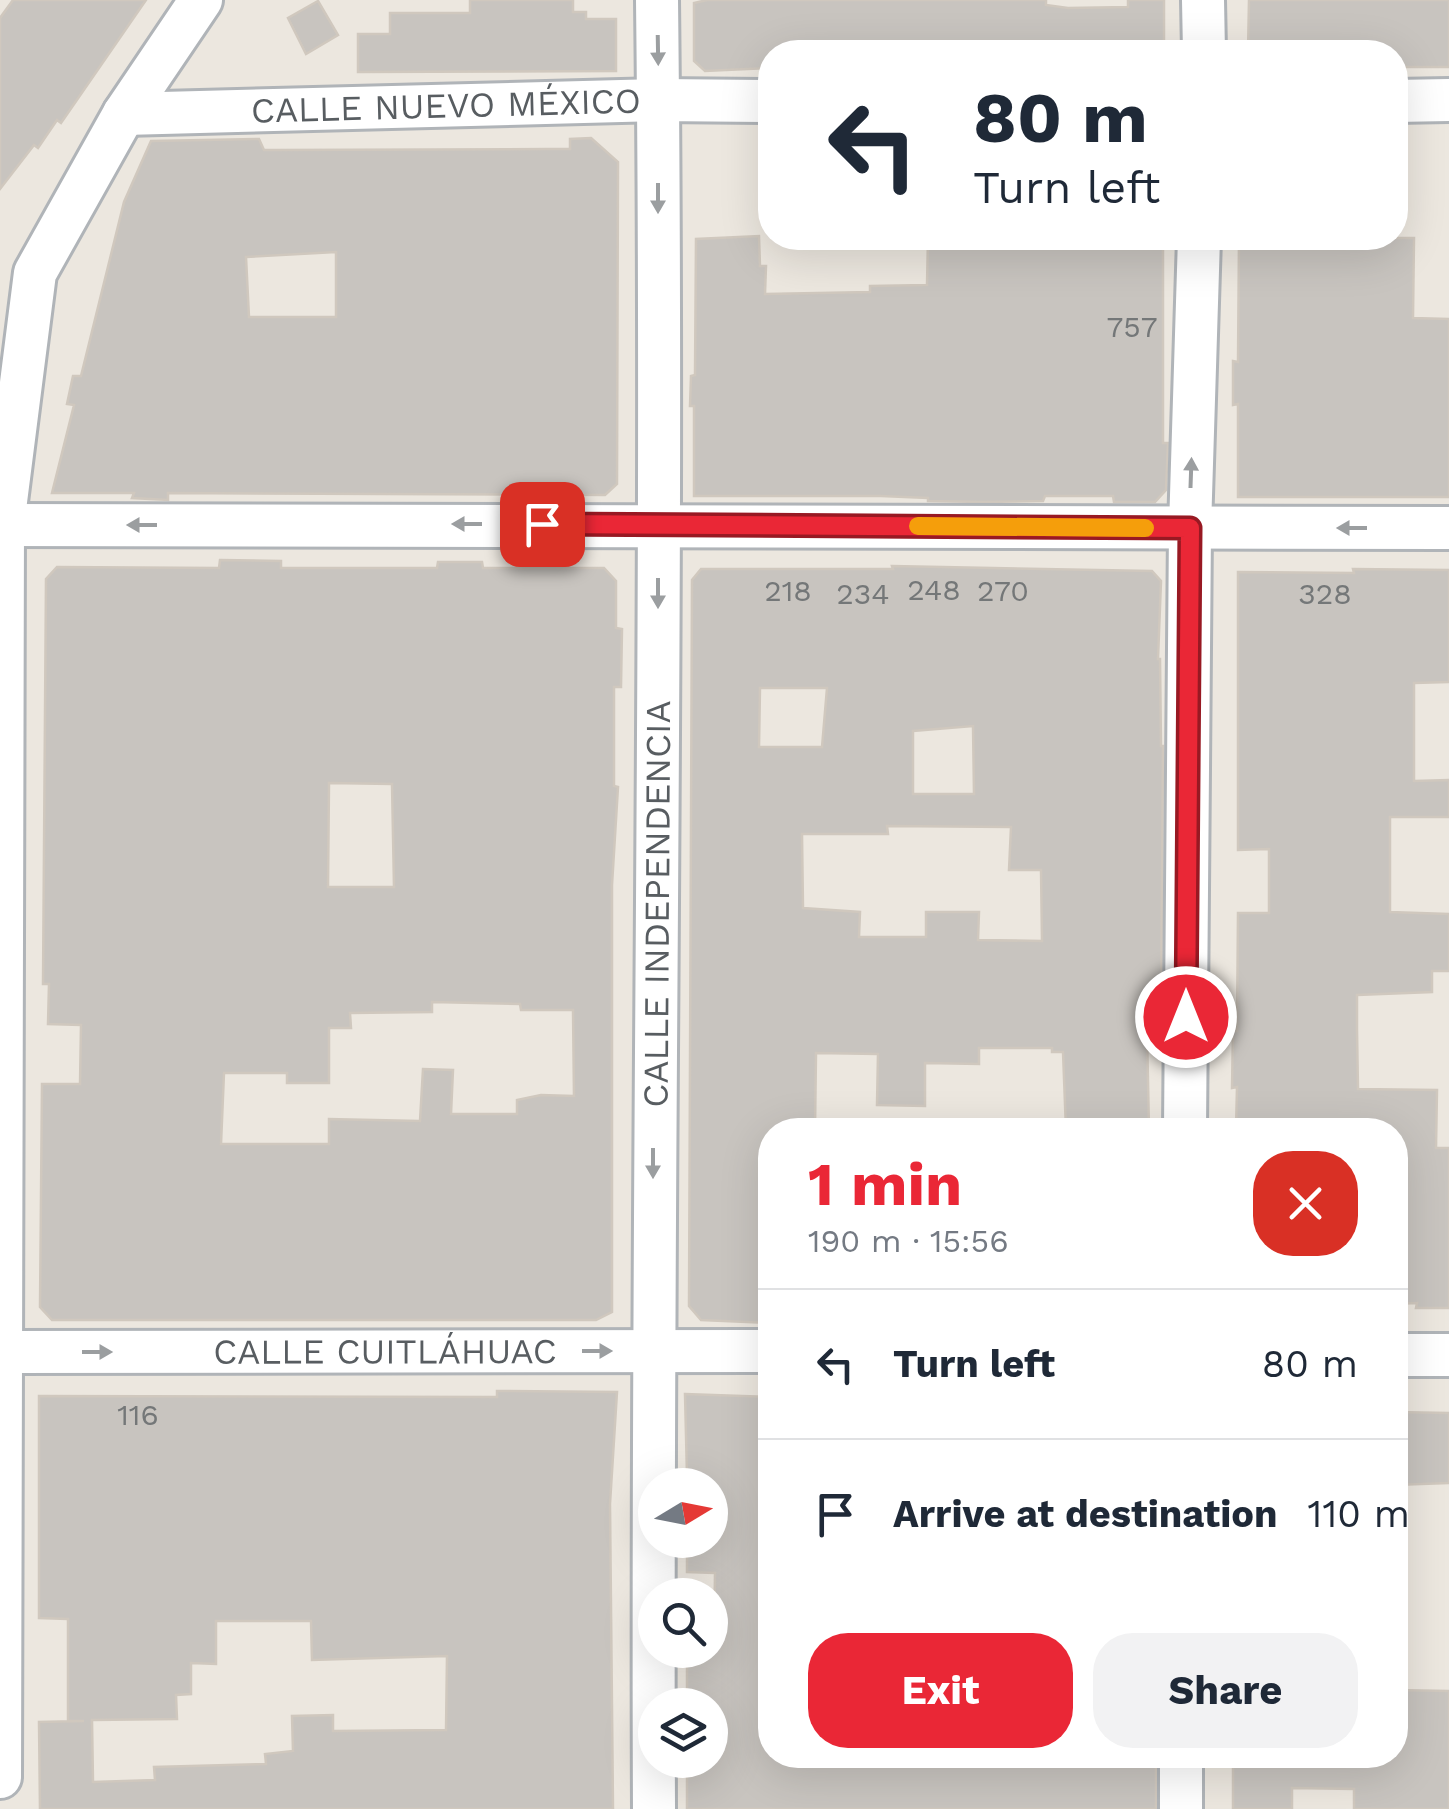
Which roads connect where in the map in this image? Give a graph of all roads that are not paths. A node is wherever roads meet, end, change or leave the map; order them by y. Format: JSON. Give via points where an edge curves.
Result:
{"nodes":[{"id":1,"x":201,"y":0,"type":"edge"},
{"id":2,"x":658,"y":0,"type":"edge"},
{"id":3,"x":1204,"y":0,"type":"edge"},
{"id":4,"x":1204,"y":40,"type":"edge"},
{"id":5,"x":658,"y":100,"type":"junction"},
{"id":6,"x":1449,"y":100,"type":"edge"},
{"id":7,"x":758,"y":101,"type":"edge"},
{"id":8,"x":1408,"y":101,"type":"edge"},
{"id":9,"x":124,"y":114,"type":"junction"},
{"id":10,"x":1200,"y":250,"type":"edge"},
{"id":11,"x":658,"y":524,"type":"junction"},
{"id":12,"x":2,"y":525,"type":"edge"},
{"id":13,"x":1190,"y":528,"type":"junction"},
{"id":14,"x":1449,"y":528,"type":"edge"},
{"id":15,"x":1186,"y":1118,"type":"edge"},
{"id":16,"x":652,"y":1351,"type":"junction"},
{"id":17,"x":758,"y":1351,"type":"edge"},
{"id":18,"x":1,"y":1352,"type":"edge"},
{"id":19,"x":1408,"y":1354,"type":"edge"},
{"id":20,"x":1449,"y":1355,"type":"edge"},
{"id":21,"x":1181,"y":1768,"type":"edge"},
{"id":22,"x":0,"y":1777,"type":"edge"},
{"id":23,"x":654,"y":1809,"type":"edge"},
{"id":24,"x":1180,"y":1809,"type":"edge"}],
"edges":[{"from":1,"to":9,"type":"street"},
{"from":2,"to":5,"type":"street","name":"CALLE INDEPENDENCIA","one_way":true},
{"from":3,"to":4,"type":"street"},
{"from":5,"to":7,"type":"street","name":"CALLE NUEVO MÉXICO"},
{"from":5,"to":9,"type":"street","name":"CALLE NUEVO MÉXICO"},
{"from":5,"to":11,"type":"street","name":"CALLE INDEPENDENCIA","one_way":true},
{"from":6,"to":8,"type":"street"},
{"from":9,"to":12,"type":"street","via":[[35,272]]},
{"from":13,"to":10,"type":"street","one_way":true},
{"from":11,"to":12,"type":"street","one_way":true},
{"from":11,"to":13,"type":"street"},
{"from":11,"to":16,"type":"street","name":"CALLE INDEPENDENCIA","one_way":true},
{"from":12,"to":18,"type":"street"},
{"from":14,"to":13,"type":"street","one_way":true},
{"from":13,"to":15,"type":"street"},
{"from":16,"to":17,"type":"street","name":"CALLE CUITLÁHUAC"},
{"from":18,"to":16,"type":"street","name":"CALLE CUITLÁHUAC","one_way":true},
{"from":16,"to":23,"type":"street","name":"CALLE INDEPENDENCIA"},
{"from":18,"to":22,"type":"street"},
{"from":19,"to":20,"type":"street"},
{"from":21,"to":24,"type":"street"}]}
